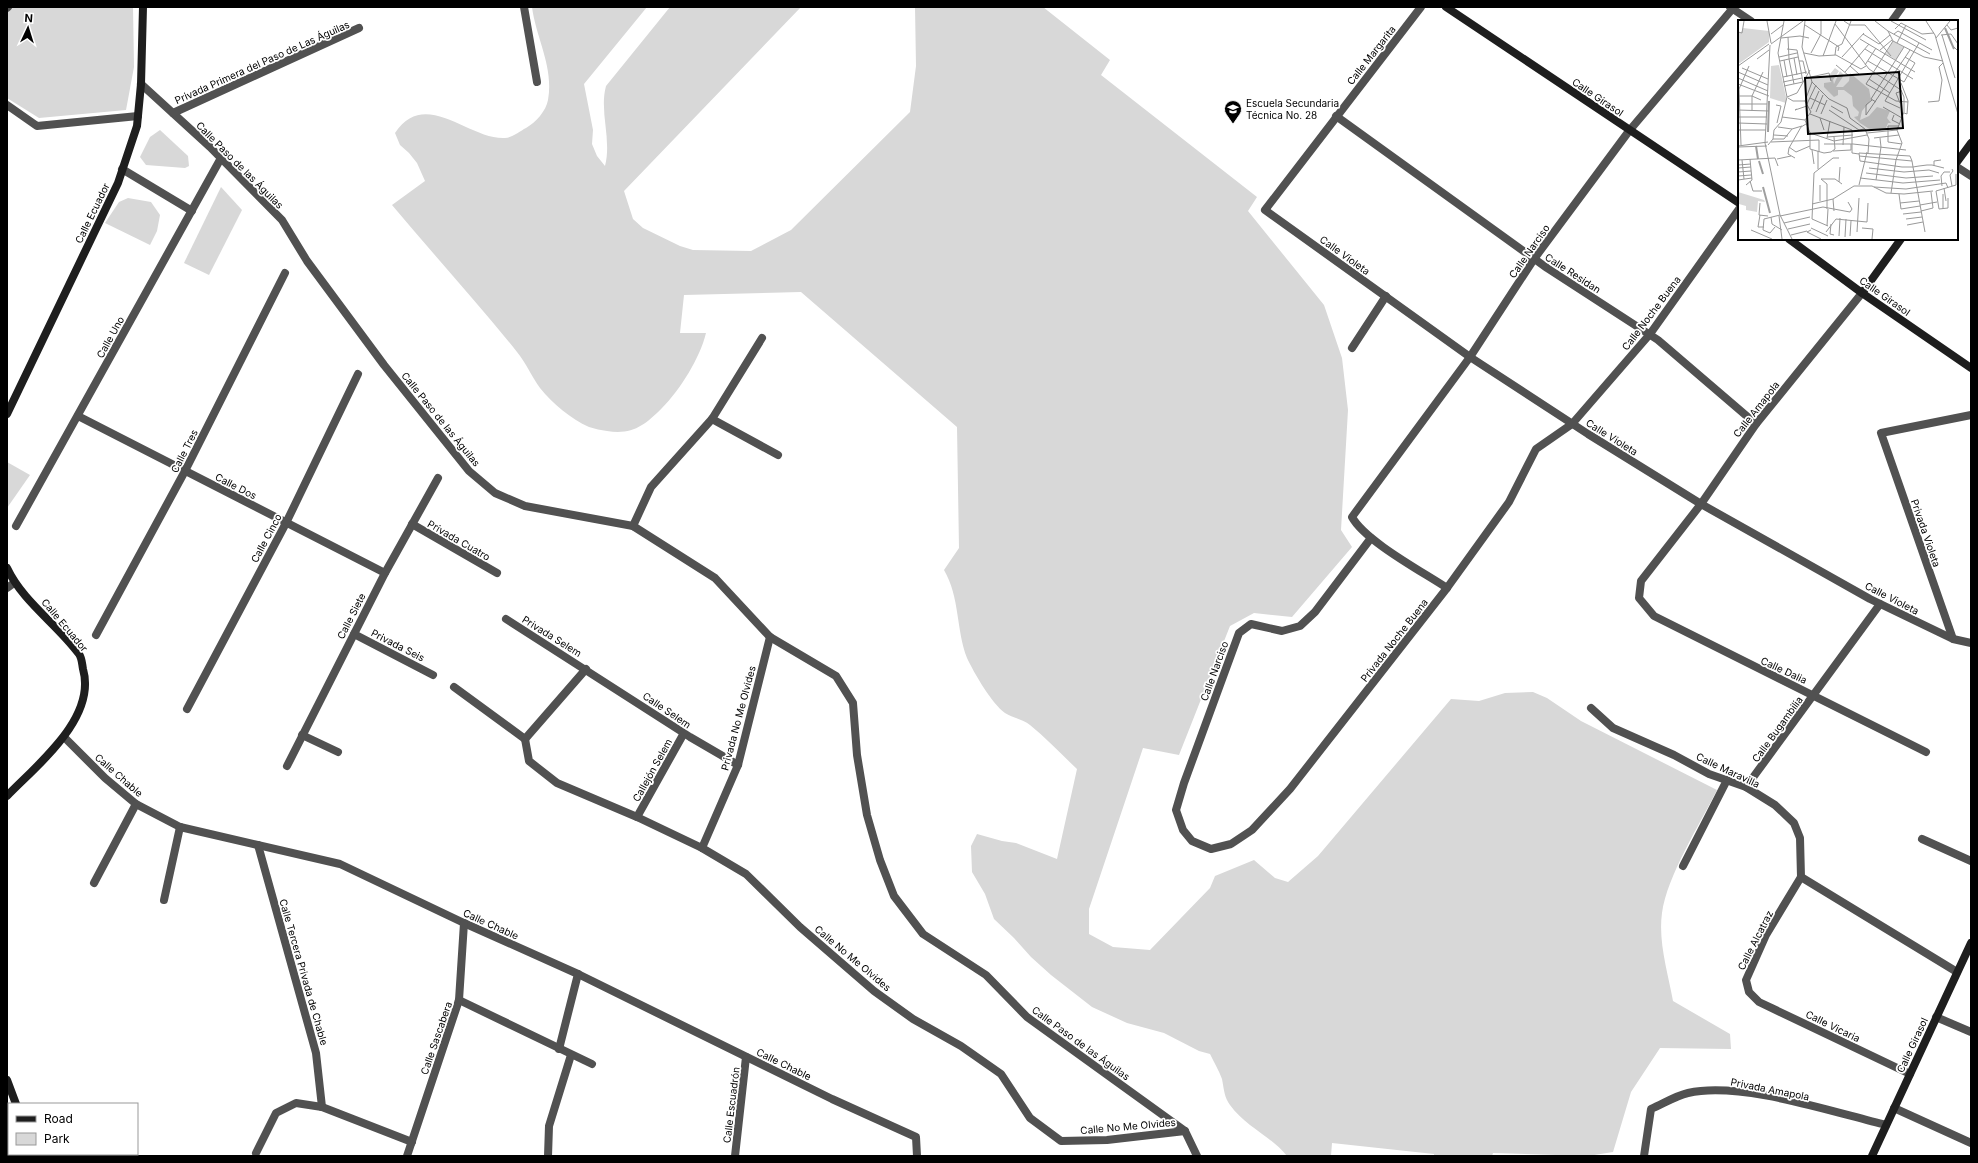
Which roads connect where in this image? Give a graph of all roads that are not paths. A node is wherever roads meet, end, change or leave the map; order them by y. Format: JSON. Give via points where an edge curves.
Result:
{"nodes":[{"id":1,"x":144,"y":7,"type":"edge"},
{"id":2,"x":524,"y":7,"type":"edge"},
{"id":3,"x":1421,"y":7,"type":"edge"},
{"id":4,"x":1446,"y":7,"type":"edge"},
{"id":5,"x":1902,"y":7,"type":"edge"},
{"id":6,"x":1732,"y":8,"type":"edge"},
{"id":7,"x":1750,"y":20,"type":"edge"},
{"id":8,"x":1893,"y":20,"type":"edge"},
{"id":9,"x":359,"y":28,"type":"dead end"},
{"id":10,"x":537,"y":82,"type":"dead end"},
{"id":11,"x":141,"y":84,"type":"junction"},
{"id":12,"x":7,"y":105,"type":"edge"},
{"id":13,"x":173,"y":113,"type":"junction"},
{"id":14,"x":138,"y":116,"type":"junction"},
{"id":15,"x":1336,"y":116,"type":"junction"},
{"id":16,"x":1629,"y":131,"type":"junction"},
{"id":17,"x":1971,"y":143,"type":"edge"},
{"id":18,"x":221,"y":158,"type":"junction"},
{"id":19,"x":1958,"y":161,"type":"edge"},
{"id":20,"x":1958,"y":167,"type":"edge"},
{"id":21,"x":122,"y":169,"type":"junction"},
{"id":22,"x":1971,"y":176,"type":"edge"},
{"id":23,"x":1738,"y":202,"type":"edge"},
{"id":24,"x":1265,"y":210,"type":"joint"},
{"id":25,"x":1738,"y":210,"type":"edge"},
{"id":26,"x":192,"y":211,"type":"junction"},
{"id":27,"x":1790,"y":240,"type":"edge"},
{"id":28,"x":1900,"y":240,"type":"edge"},
{"id":29,"x":1534,"y":259,"type":"junction"},
{"id":30,"x":285,"y":273,"type":"dead end"},
{"id":31,"x":1862,"y":293,"type":"junction"},
{"id":32,"x":1386,"y":296,"type":"junction"},
{"id":33,"x":1650,"y":334,"type":"junction"},
{"id":34,"x":762,"y":338,"type":"dead end"},
{"id":35,"x":1352,"y":348,"type":"dead end"},
{"id":36,"x":1470,"y":357,"type":"junction"},
{"id":37,"x":1971,"y":368,"type":"edge"},
{"id":38,"x":358,"y":374,"type":"dead end"},
{"id":39,"x":7,"y":414,"type":"edge"},
{"id":40,"x":1971,"y":414,"type":"edge"},
{"id":41,"x":78,"y":416,"type":"junction"},
{"id":42,"x":712,"y":419,"type":"junction"},
{"id":43,"x":1572,"y":424,"type":"junction"},
{"id":44,"x":1756,"y":424,"type":"junction"},
{"id":45,"x":778,"y":455,"type":"dead end"},
{"id":46,"x":185,"y":471,"type":"junction"},
{"id":47,"x":438,"y":478,"type":"dead end"},
{"id":48,"x":1701,"y":504,"type":"junction"},
{"id":49,"x":286,"y":523,"type":"junction"},
{"id":50,"x":412,"y":524,"type":"junction"},
{"id":51,"x":16,"y":526,"type":"dead end"},
{"id":52,"x":633,"y":526,"type":"junction"},
{"id":53,"x":1371,"y":538,"type":"junction"},
{"id":54,"x":7,"y":568,"type":"edge"},
{"id":55,"x":385,"y":573,"type":"junction"},
{"id":56,"x":496,"y":573,"type":"dead end"},
{"id":57,"x":14,"y":583,"type":"junction"},
{"id":58,"x":7,"y":588,"type":"edge"},
{"id":59,"x":1447,"y":588,"type":"junction"},
{"id":60,"x":1640,"y":598,"type":"joint"},
{"id":61,"x":1880,"y":604,"type":"junction"},
{"id":62,"x":506,"y":619,"type":"dead end"},
{"id":63,"x":354,"y":634,"type":"junction"},
{"id":64,"x":96,"y":636,"type":"dead end"},
{"id":65,"x":770,"y":637,"type":"junction"},
{"id":66,"x":1953,"y":640,"type":"junction"},
{"id":67,"x":1971,"y":643,"type":"edge"},
{"id":68,"x":586,"y":670,"type":"junction"},
{"id":69,"x":434,"y":675,"type":"dead end"},
{"id":70,"x":454,"y":687,"type":"dead end"},
{"id":71,"x":1814,"y":695,"type":"junction"},
{"id":72,"x":187,"y":708,"type":"dead end"},
{"id":73,"x":1591,"y":708,"type":"dead end"},
{"id":74,"x":684,"y":733,"type":"junction"},
{"id":75,"x":302,"y":735,"type":"junction"},
{"id":76,"x":64,"y":737,"type":"junction"},
{"id":77,"x":525,"y":739,"type":"junction"},
{"id":78,"x":338,"y":752,"type":"dead end"},
{"id":79,"x":1926,"y":752,"type":"dead end"},
{"id":80,"x":738,"y":765,"type":"junction"},
{"id":81,"x":287,"y":766,"type":"dead end"},
{"id":82,"x":1727,"y":780,"type":"junction"},
{"id":83,"x":1746,"y":787,"type":"junction"},
{"id":84,"x":7,"y":796,"type":"edge"},
{"id":85,"x":136,"y":804,"type":"junction"},
{"id":86,"x":637,"y":817,"type":"junction"},
{"id":87,"x":180,"y":827,"type":"junction"},
{"id":88,"x":1922,"y":839,"type":"dead end"},
{"id":89,"x":258,"y":845,"type":"junction"},
{"id":90,"x":702,"y":848,"type":"junction"},
{"id":91,"x":1211,"y":849,"type":"joint"},
{"id":92,"x":1971,"y":860,"type":"edge"},
{"id":93,"x":1683,"y":866,"type":"dead end"},
{"id":94,"x":1801,"y":877,"type":"junction"},
{"id":95,"x":94,"y":883,"type":"dead end"},
{"id":96,"x":164,"y":900,"type":"dead end"},
{"id":97,"x":464,"y":923,"type":"junction"},
{"id":98,"x":1971,"y":943,"type":"edge"},
{"id":99,"x":1957,"y":972,"type":"junction"},
{"id":100,"x":578,"y":974,"type":"junction"},
{"id":101,"x":1749,"y":992,"type":"joint"},
{"id":102,"x":459,"y":1000,"type":"junction"},
{"id":103,"x":1936,"y":1017,"type":"junction"},
{"id":104,"x":1971,"y":1032,"type":"edge"},
{"id":105,"x":560,"y":1049,"type":"junction"},
{"id":106,"x":571,"y":1055,"type":"junction"},
{"id":107,"x":746,"y":1057,"type":"junction"},
{"id":108,"x":592,"y":1064,"type":"dead end"},
{"id":109,"x":1910,"y":1074,"type":"junction"},
{"id":110,"x":7,"y":1080,"type":"edge"},
{"id":111,"x":16,"y":1103,"type":"edge"},
{"id":112,"x":322,"y":1107,"type":"junction"},
{"id":113,"x":1894,"y":1108,"type":"junction"},
{"id":114,"x":1886,"y":1125,"type":"junction"},
{"id":115,"x":1185,"y":1131,"type":"junction"},
{"id":116,"x":412,"y":1142,"type":"junction"},
{"id":117,"x":1971,"y":1143,"type":"edge"},
{"id":118,"x":256,"y":1153,"type":"dead end"},
{"id":119,"x":548,"y":1154,"type":"edge"},
{"id":120,"x":407,"y":1156,"type":"edge"},
{"id":121,"x":735,"y":1156,"type":"edge"},
{"id":122,"x":917,"y":1156,"type":"edge"},
{"id":123,"x":1197,"y":1156,"type":"edge"},
{"id":124,"x":1644,"y":1156,"type":"edge"},
{"id":125,"x":1872,"y":1156,"type":"edge"}],
"edges":[{"from":1,"to":11,"type":"street","name":"Calle Ecuador"},
{"from":2,"to":10,"type":"street"},
{"from":3,"to":15,"type":"street","name":"Calle Margarita"},
{"from":4,"to":16,"type":"street","name":"Calle Girasol"},
{"from":5,"to":8,"type":"street"},
{"from":6,"to":7,"type":"street"},
{"from":6,"to":16,"type":"street","name":"Calle Narciso"},
{"from":9,"to":13,"type":"street","name":"Privada Primera del Paso de Las Águilas"},
{"from":11,"to":13,"type":"street","name":"Calle Paso de las Águilas"},
{"from":11,"to":14,"type":"street","name":"Calle Ecuador"},
{"from":12,"to":14,"type":"street","via":[[37,126]]},
{"from":13,"to":18,"type":"street","name":"Calle Paso de las Águilas"},
{"from":14,"to":21,"type":"street","name":"Calle Ecuador"},
{"from":15,"to":24,"type":"street","name":"Calle Margarita"},
{"from":15,"to":29,"type":"street","name":"Calle Residan"},
{"from":16,"to":23,"type":"street","name":"Calle Girasol"},
{"from":16,"to":29,"type":"street","name":"Calle Narciso"},
{"from":17,"to":19,"type":"street"},
{"from":18,"to":26,"type":"street","name":"Calle Uno"},
{"from":18,"to":52,"type":"street","name":"Calle Paso de las Águilas","via":[[282,220],[316,273],[384,365],[469,472],[495,493],[525,506]]},
{"from":20,"to":22,"type":"street"},
{"from":21,"to":26,"type":"street"},
{"from":21,"to":39,"type":"street","name":"Calle Ecuador","via":[[118,183]]},
{"from":24,"to":32,"type":"street","name":"Calle Violeta"},
{"from":25,"to":33,"type":"street","name":"Calle Noche Buena"},
{"from":26,"to":41,"type":"street","name":"Calle Uno"},
{"from":27,"to":31,"type":"street","name":"Calle Girasol"},
{"from":28,"to":31,"type":"street","name":"Calle Amapola"},
{"from":29,"to":33,"type":"street","name":"Calle Residan"},
{"from":29,"to":36,"type":"street","name":"Calle Narciso"},
{"from":30,"to":46,"type":"street","name":"Calle Tres"},
{"from":31,"to":37,"type":"street","name":"Calle Girasol"},
{"from":31,"to":44,"type":"street","name":"Calle Amapola"},
{"from":32,"to":35,"type":"street"},
{"from":32,"to":36,"type":"street","name":"Calle Violeta"},
{"from":33,"to":43,"type":"street","name":"Calle Noche Buena"},
{"from":33,"to":44,"type":"street","name":"Calle Residan"},
{"from":34,"to":42,"type":"street"},
{"from":36,"to":43,"type":"street","name":"Calle Violeta"},
{"from":36,"to":53,"type":"street","name":"Calle Narciso","via":[[1352,517]]},
{"from":38,"to":49,"type":"street","name":"Calle Cinco"},
{"from":40,"to":66,"type":"street","name":"Privada Violeta","via":[[1881,434]]},
{"from":41,"to":46,"type":"street","name":"Calle Dos"},
{"from":41,"to":51,"type":"street","name":"Calle Uno"},
{"from":42,"to":45,"type":"street"},
{"from":42,"to":52,"type":"street","via":[[651,486]]},
{"from":43,"to":48,"type":"street","name":"Calle Violeta"},
{"from":43,"to":59,"type":"street","name":"Privada Noche Buena","via":[[1536,449],[1509,502]]},
{"from":44,"to":48,"type":"street","name":"Calle Amapola"},
{"from":46,"to":49,"type":"street","name":"Calle Dos"},
{"from":46,"to":64,"type":"street","name":"Calle Tres"},
{"from":47,"to":50,"type":"street","name":"Calle Siete"},
{"from":48,"to":60,"type":"street","name":"Calle Amapola","via":[[1641,581]]},
{"from":48,"to":61,"type":"street","name":"Calle Violeta"},
{"from":49,"to":55,"type":"street","name":"Calle Dos"},
{"from":49,"to":72,"type":"street","name":"Calle Cinco"},
{"from":50,"to":55,"type":"street","name":"Calle Siete"},
{"from":50,"to":56,"type":"street","name":"Privada Cuatro"},
{"from":52,"to":65,"type":"street","name":"Calle Paso de las Águilas","via":[[715,578]]},
{"from":53,"to":59,"type":"street"},
{"from":53,"to":91,"type":"street","name":"Calle Narciso","via":[[1315,612],[1300,626],[1282,631],[1251,624],[1239,633],[1176,810],[1183,830],[1192,841]]},
{"from":54,"to":57,"type":"street","name":"Calle Ecuador"},
{"from":55,"to":63,"type":"street","name":"Calle Siete"},
{"from":57,"to":58,"type":"street"},
{"from":57,"to":76,"type":"street","name":"Calle Ecuador","via":[[80,656],[86,678],[81,707]]},
{"from":59,"to":91,"type":"street","name":"Privada Noche Buena","via":[[1284,795],[1252,830],[1231,844]]},
{"from":60,"to":71,"type":"street","name":"Calle Dalia","via":[[1654,616]]},
{"from":61,"to":66,"type":"street","name":"Calle Violeta"},
{"from":61,"to":71,"type":"street","name":"Calle Bugambilia"},
{"from":62,"to":68,"type":"street","name":"Privada Selem"},
{"from":63,"to":69,"type":"street","name":"Privada Seis"},
{"from":63,"to":75,"type":"street","name":"Calle Siete"},
{"from":65,"to":80,"type":"street","name":"Privada No Me Olvides"},
{"from":65,"to":115,"type":"street","name":"Calle Paso de las Águilas","via":[[836,676],[853,703],[857,755],[867,815],[880,860],[894,896],[923,934],[986,976],[1028,1017]]},
{"from":66,"to":67,"type":"street","name":"Calle Violeta"},
{"from":68,"to":74,"type":"street","name":"Calle Selem"},
{"from":68,"to":77,"type":"street"},
{"from":70,"to":77,"type":"street"},
{"from":71,"to":79,"type":"street","name":"Calle Dalia"},
{"from":71,"to":83,"type":"street","name":"Calle Bugambilia"},
{"from":73,"to":82,"type":"street","name":"Calle Maravilla","via":[[1613,728],[1674,755],[1709,774]]},
{"from":74,"to":80,"type":"street","name":"Calle Selem"},
{"from":74,"to":86,"type":"street","name":"Callejón Selem"},
{"from":75,"to":78,"type":"street"},
{"from":75,"to":81,"type":"street","name":"Calle Siete"},
{"from":76,"to":84,"type":"street","name":"Calle Ecuador"},
{"from":76,"to":85,"type":"street","name":"Calle Chable"},
{"from":77,"to":86,"type":"street","name":"Calle No Me Olvides","via":[[528,761],[557,783]]},
{"from":80,"to":90,"type":"street","name":"Privada No Me Olvides"},
{"from":82,"to":83,"type":"street","name":"Calle Maravilla"},
{"from":82,"to":93,"type":"street"},
{"from":83,"to":94,"type":"street","name":"Calle Maravilla","via":[[1774,805],[1794,823],[1800,838]]},
{"from":85,"to":87,"type":"street","name":"Calle Chable"},
{"from":85,"to":95,"type":"street"},
{"from":86,"to":90,"type":"street","name":"Calle No Me Olvides"},
{"from":87,"to":89,"type":"street","name":"Calle Chable"},
{"from":87,"to":96,"type":"street"},
{"from":88,"to":92,"type":"street"},
{"from":89,"to":97,"type":"street","name":"Calle Chable","via":[[340,864]]},
{"from":89,"to":112,"type":"street","name":"Calle Tercera Privada de Chable","via":[[316,1053]]},
{"from":90,"to":115,"type":"street","name":"Calle No Me Olvides","via":[[746,874],[800,927],[874,991],[913,1019],[961,1046],[1001,1074],[1030,1118],[1061,1141],[1107,1140]]},
{"from":94,"to":99,"type":"street"},
{"from":94,"to":101,"type":"street","name":"Calle Alcatraz","via":[[1766,935],[1746,980]]},
{"from":97,"to":100,"type":"street","name":"Calle Chable"},
{"from":97,"to":102,"type":"street","name":"Calle Sascabera"},
{"from":98,"to":99,"type":"street","name":"Calle Girasol"},
{"from":99,"to":103,"type":"street","name":"Calle Girasol"},
{"from":100,"to":105,"type":"street"},
{"from":100,"to":107,"type":"street","name":"Calle Chable"},
{"from":101,"to":109,"type":"street","name":"Calle Vicaria","via":[[1759,1002]]},
{"from":102,"to":105,"type":"street"},
{"from":102,"to":116,"type":"street","name":"Calle Sascabera"},
{"from":103,"to":104,"type":"street"},
{"from":103,"to":109,"type":"street","name":"Calle Girasol"},
{"from":105,"to":106,"type":"street"},
{"from":106,"to":108,"type":"street"},
{"from":106,"to":119,"type":"street","via":[[549,1126]]},
{"from":107,"to":121,"type":"street","name":"Calle Escuadrón"},
{"from":107,"to":122,"type":"street","name":"Calle Chable","via":[[916,1137]]},
{"from":109,"to":113,"type":"street","name":"Calle Girasol"},
{"from":110,"to":111,"type":"street"},
{"from":112,"to":116,"type":"street"},
{"from":112,"to":118,"type":"street","via":[[296,1103],[276,1113]]},
{"from":113,"to":114,"type":"street","name":"Calle Girasol"},
{"from":113,"to":117,"type":"street"},
{"from":114,"to":124,"type":"street","name":"Privada Amapola","via":[[1781,1099],[1718,1089],[1686,1093],[1651,1109]]},
{"from":114,"to":125,"type":"street","name":"Calle Girasol"},
{"from":115,"to":123,"type":"street","name":"Calle Paso de las Águilas"},
{"from":116,"to":120,"type":"street","name":"Calle Sascabera"}]}
